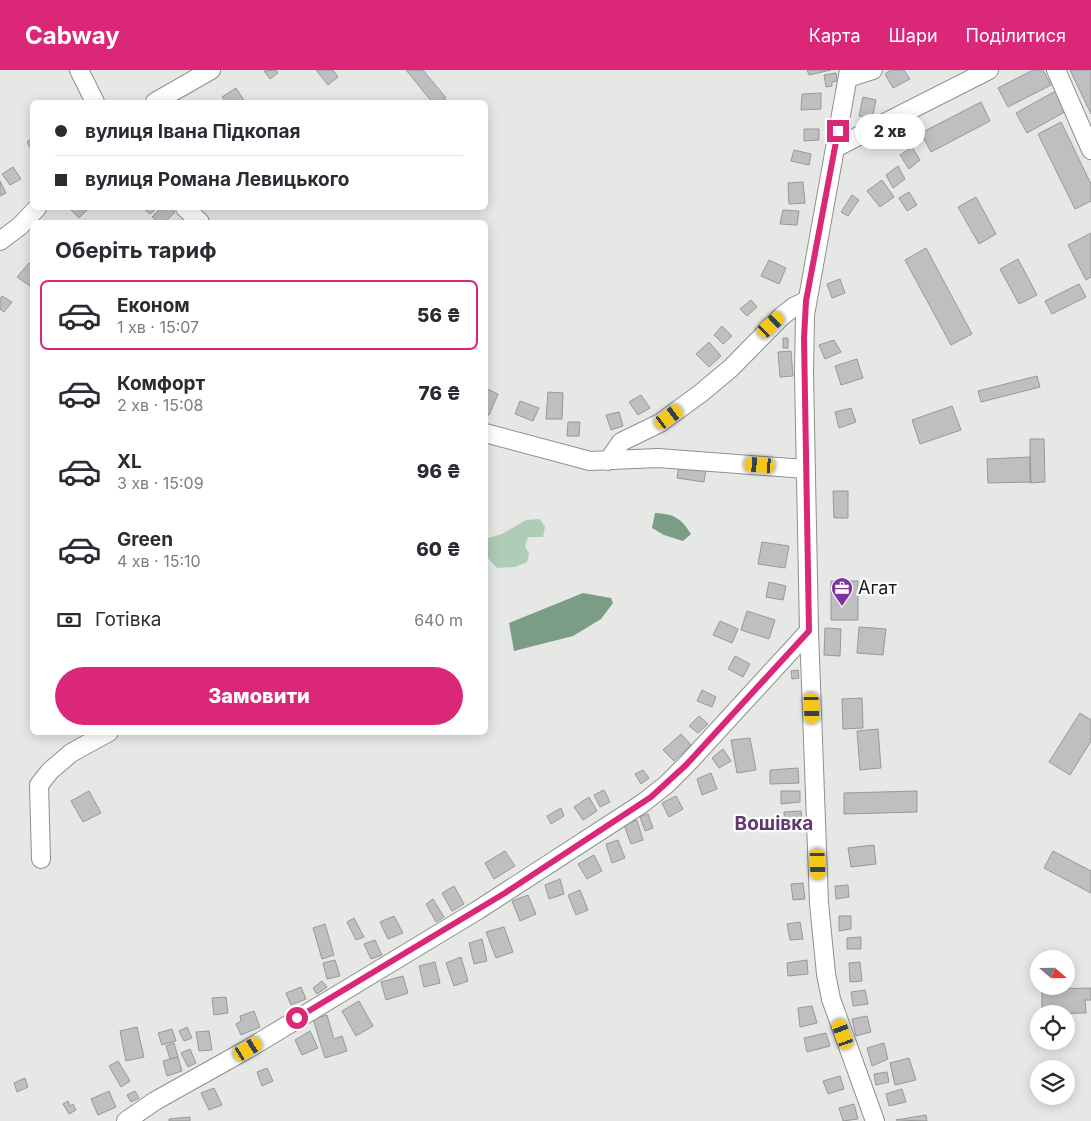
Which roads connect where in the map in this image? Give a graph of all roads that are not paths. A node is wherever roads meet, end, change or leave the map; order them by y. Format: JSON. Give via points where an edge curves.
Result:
{"nodes":[{"id":1,"x":79,"y":70,"type":"edge"},
{"id":2,"x":210,"y":70,"type":"edge"},
{"id":3,"x":873,"y":70,"type":"edge"},
{"id":4,"x":989,"y":70,"type":"edge"},
{"id":5,"x":1056,"y":70,"type":"edge"},
{"id":6,"x":848,"y":74,"type":"edge"},
{"id":7,"x":94,"y":100,"type":"edge"},
{"id":8,"x":158,"y":100,"type":"edge"},
{"id":9,"x":835,"y":148,"type":"junction"},
{"id":10,"x":1091,"y":150,"type":"edge"},
{"id":11,"x":36,"y":210,"type":"edge"},
{"id":12,"x":187,"y":210,"type":"edge"},
{"id":13,"x":198,"y":220,"type":"edge"},
{"id":14,"x":0,"y":241,"type":"edge"},
{"id":15,"x":806,"y":301,"type":"junction"},
{"id":16,"x":488,"y":434,"type":"edge"},
{"id":17,"x":608,"y":461,"type":"junction"},
{"id":18,"x":805,"y":469,"type":"junction"},
{"id":19,"x":809,"y":631,"type":"junction"},
{"id":20,"x":104,"y":735,"type":"edge"},
{"id":21,"x":41,"y":859,"type":"dead end"},
{"id":22,"x":126,"y":1121,"type":"edge"},
{"id":23,"x":875,"y":1121,"type":"edge"}],
"edges":[{"from":1,"to":7,"type":"street"},
{"from":2,"to":8,"type":"street"},
{"from":3,"to":6,"type":"street"},
{"from":4,"to":9,"type":"street"},
{"from":5,"to":10,"type":"street"},
{"from":6,"to":9,"type":"street"},
{"from":9,"to":15,"type":"street"},
{"from":11,"to":14,"type":"street"},
{"from":12,"to":13,"type":"street"},
{"from":15,"to":17,"type":"street","via":[[782,316],[701,393],[660,423],[621,442]]},
{"from":15,"to":18,"type":"street"},
{"from":16,"to":17,"type":"street","via":[[590,461]]},
{"from":17,"to":18,"type":"street","via":[[658,458]]},
{"from":18,"to":19,"type":"street"},
{"from":19,"to":22,"type":"street","via":[[680,771],[643,803],[478,910]]},
{"from":19,"to":23,"type":"street","via":[[826,974],[831,999]]},
{"from":20,"to":21,"type":"street","via":[[71,753],[39,785]]}]}
